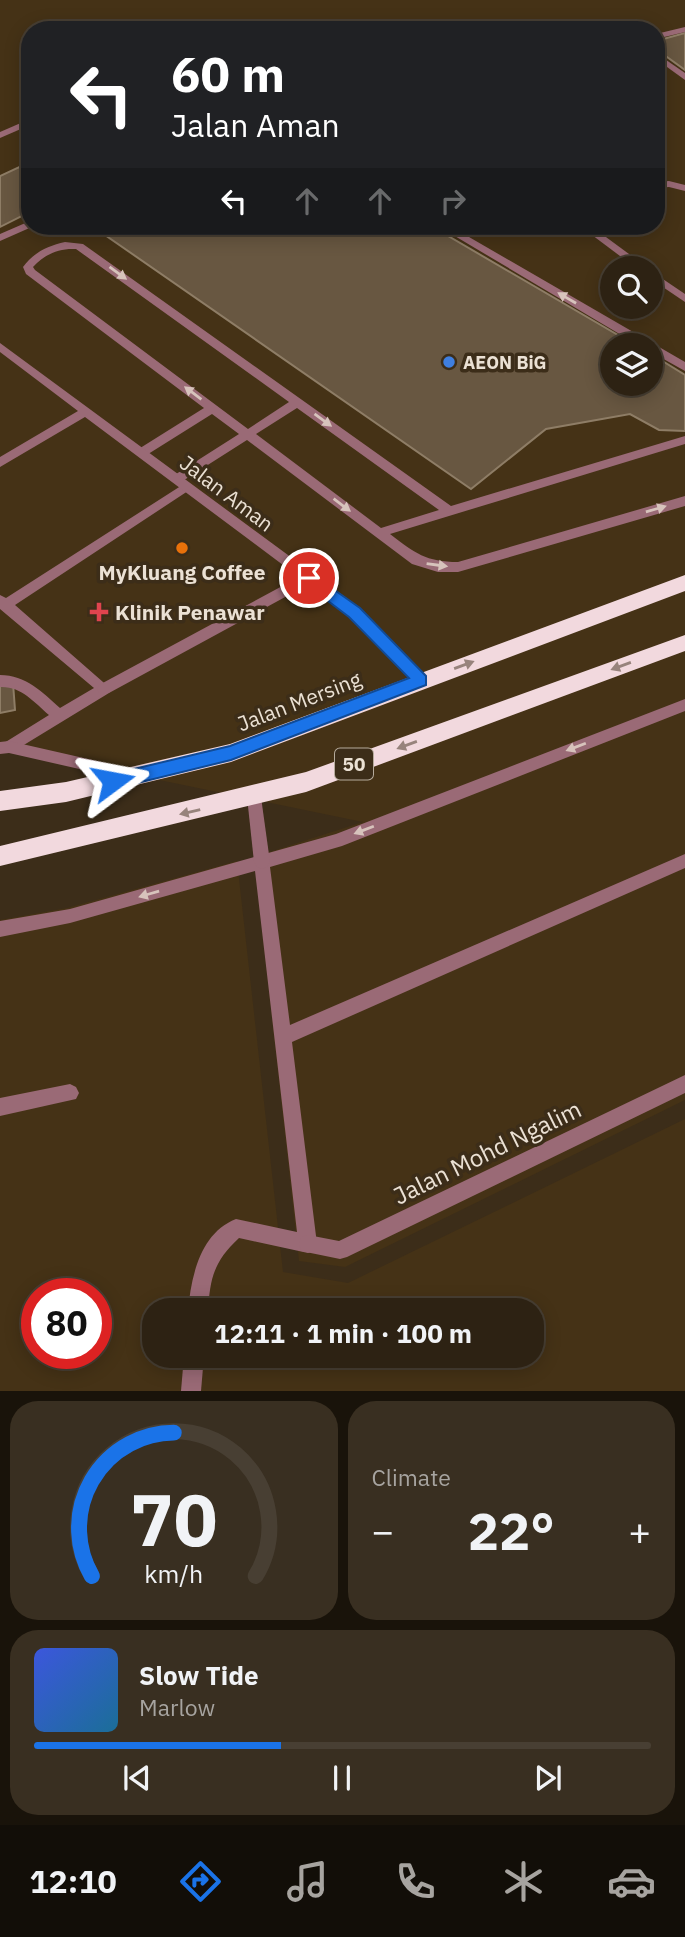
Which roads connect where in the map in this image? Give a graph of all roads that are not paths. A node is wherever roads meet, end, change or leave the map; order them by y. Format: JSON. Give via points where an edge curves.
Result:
{"nodes":[{"id":1,"x":685,"y":29,"type":"edge"},
{"id":2,"x":665,"y":35,"type":"edge"},
{"id":3,"x":665,"y":62,"type":"edge"},
{"id":4,"x":685,"y":77,"type":"edge"},
{"id":5,"x":21,"y":126,"type":"edge"},
{"id":6,"x":0,"y":135,"type":"edge"},
{"id":7,"x":665,"y":184,"type":"edge"},
{"id":8,"x":685,"y":188,"type":"edge"},
{"id":9,"x":21,"y":228,"type":"edge"},
{"id":10,"x":458,"y":235,"type":"edge"},
{"id":11,"x":597,"y":235,"type":"edge"},
{"id":12,"x":0,"y":238,"type":"edge"},
{"id":13,"x":626,"y":256,"type":"edge"},
{"id":14,"x":663,"y":283,"type":"edge"},
{"id":15,"x":685,"y":299,"type":"edge"},
{"id":16,"x":627,"y":333,"type":"edge"},
{"id":17,"x":1,"y":348,"type":"edge"},
{"id":18,"x":663,"y":354,"type":"edge"},
{"id":19,"x":685,"y":367,"type":"edge"},
{"id":20,"x":298,"y":402,"type":"junction"},
{"id":21,"x":212,"y":408,"type":"junction"},
{"id":22,"x":86,"y":411,"type":"junction"},
{"id":23,"x":248,"y":434,"type":"junction"},
{"id":24,"x":685,"y":440,"type":"edge"},
{"id":25,"x":141,"y":453,"type":"junction"},
{"id":26,"x":0,"y":463,"type":"edge"},
{"id":27,"x":182,"y":483,"type":"junction"},
{"id":28,"x":685,"y":500,"type":"edge"},
{"id":29,"x":450,"y":512,"type":"junction"},
{"id":30,"x":379,"y":533,"type":"junction"},
{"id":31,"x":309,"y":578,"type":"junction"},
{"id":32,"x":685,"y":583,"type":"edge"},
{"id":33,"x":2,"y":603,"type":"edge"},
{"id":34,"x":685,"y":643,"type":"edge"},
{"id":35,"x":0,"y":681,"type":"edge"},
{"id":36,"x":421,"y":681,"type":"junction"},
{"id":37,"x":104,"y":689,"type":"junction"},
{"id":38,"x":685,"y":705,"type":"edge"},
{"id":39,"x":59,"y":716,"type":"junction"},
{"id":40,"x":4,"y":747,"type":"edge"},
{"id":41,"x":136,"y":776,"type":"junction"},
{"id":42,"x":254,"y":797,"type":"junction"},
{"id":43,"x":0,"y":801,"type":"edge"},
{"id":44,"x":4,"y":856,"type":"edge"},
{"id":45,"x":685,"y":861,"type":"edge"},
{"id":46,"x":262,"y":862,"type":"junction"},
{"id":47,"x":0,"y":929,"type":"edge"},
{"id":48,"x":283,"y":1037,"type":"junction"},
{"id":49,"x":685,"y":1084,"type":"edge"},
{"id":50,"x":70,"y":1093,"type":"dead end"},
{"id":51,"x":0,"y":1107,"type":"edge"},
{"id":52,"x":309,"y":1244,"type":"junction"},
{"id":53,"x":199,"y":1298,"type":"edge"},
{"id":54,"x":193,"y":1368,"type":"edge"},
{"id":55,"x":191,"y":1391,"type":"edge"}],
"edges":[{"from":1,"to":2,"type":"street"},
{"from":3,"to":4,"type":"street"},
{"from":5,"to":6,"type":"street"},
{"from":7,"to":8,"type":"street"},
{"from":9,"to":12,"type":"street"},
{"from":16,"to":10,"type":"street","one_way":true},
{"from":11,"to":13,"type":"street"},
{"from":14,"to":15,"type":"street"},
{"from":17,"to":22,"type":"street","name":"Jalan Aman"},
{"from":18,"to":19,"type":"street"},
{"from":21,"to":20,"type":"street","one_way":true,"via":[[30,272],[33,260],[59,246],[79,246]]},
{"from":20,"to":23,"type":"street"},
{"from":20,"to":29,"type":"street","one_way":true},
{"from":21,"to":23,"type":"street"},
{"from":21,"to":25,"type":"street"},
{"from":22,"to":25,"type":"street","name":"Jalan Aman"},
{"from":22,"to":26,"type":"street"},
{"from":23,"to":27,"type":"street"},
{"from":23,"to":30,"type":"street","one_way":true},
{"from":24,"to":29,"type":"street"},
{"from":25,"to":27,"type":"street","name":"Jalan Aman"},
{"from":27,"to":31,"type":"street","name":"Jalan Aman"},
{"from":27,"to":33,"type":"street"},
{"from":30,"to":28,"type":"street","one_way":true,"via":[[417,561],[458,567]]},
{"from":29,"to":30,"type":"street"},
{"from":31,"to":36,"type":"street","name":"Jalan Aman","via":[[355,612]]},
{"from":31,"to":37,"type":"street"},
{"from":36,"to":32,"type":"highway","name":"Jalan Mersing","one_way":true},
{"from":33,"to":37,"type":"street"},
{"from":34,"to":42,"type":"highway","number":"50","one_way":true},
{"from":35,"to":39,"type":"street","via":[[19,683]]},
{"from":36,"to":41,"type":"highway","name":"Jalan Mersing","via":[[231,752]]},
{"from":37,"to":39,"type":"street"},
{"from":38,"to":46,"type":"street","one_way":true,"via":[[337,841]]},
{"from":39,"to":40,"type":"street"},
{"from":40,"to":41,"type":"street"},
{"from":41,"to":43,"type":"highway","name":"Jalan Mersing"},
{"from":42,"to":44,"type":"highway","number":"50","one_way":true},
{"from":42,"to":46,"type":"street"},
{"from":45,"to":48,"type":"street"},
{"from":46,"to":47,"type":"street","one_way":true,"via":[[70,916]]},
{"from":46,"to":48,"type":"street"},
{"from":48,"to":52,"type":"street"},
{"from":49,"to":52,"type":"street","name":"Jalan Mohd Ngalim","via":[[340,1250]]},
{"from":50,"to":51,"type":"street"},
{"from":52,"to":53,"type":"street","name":"Jalan Mohd Ngalim","via":[[236,1228],[213,1248],[201,1275]]},
{"from":54,"to":55,"type":"street"}]}
